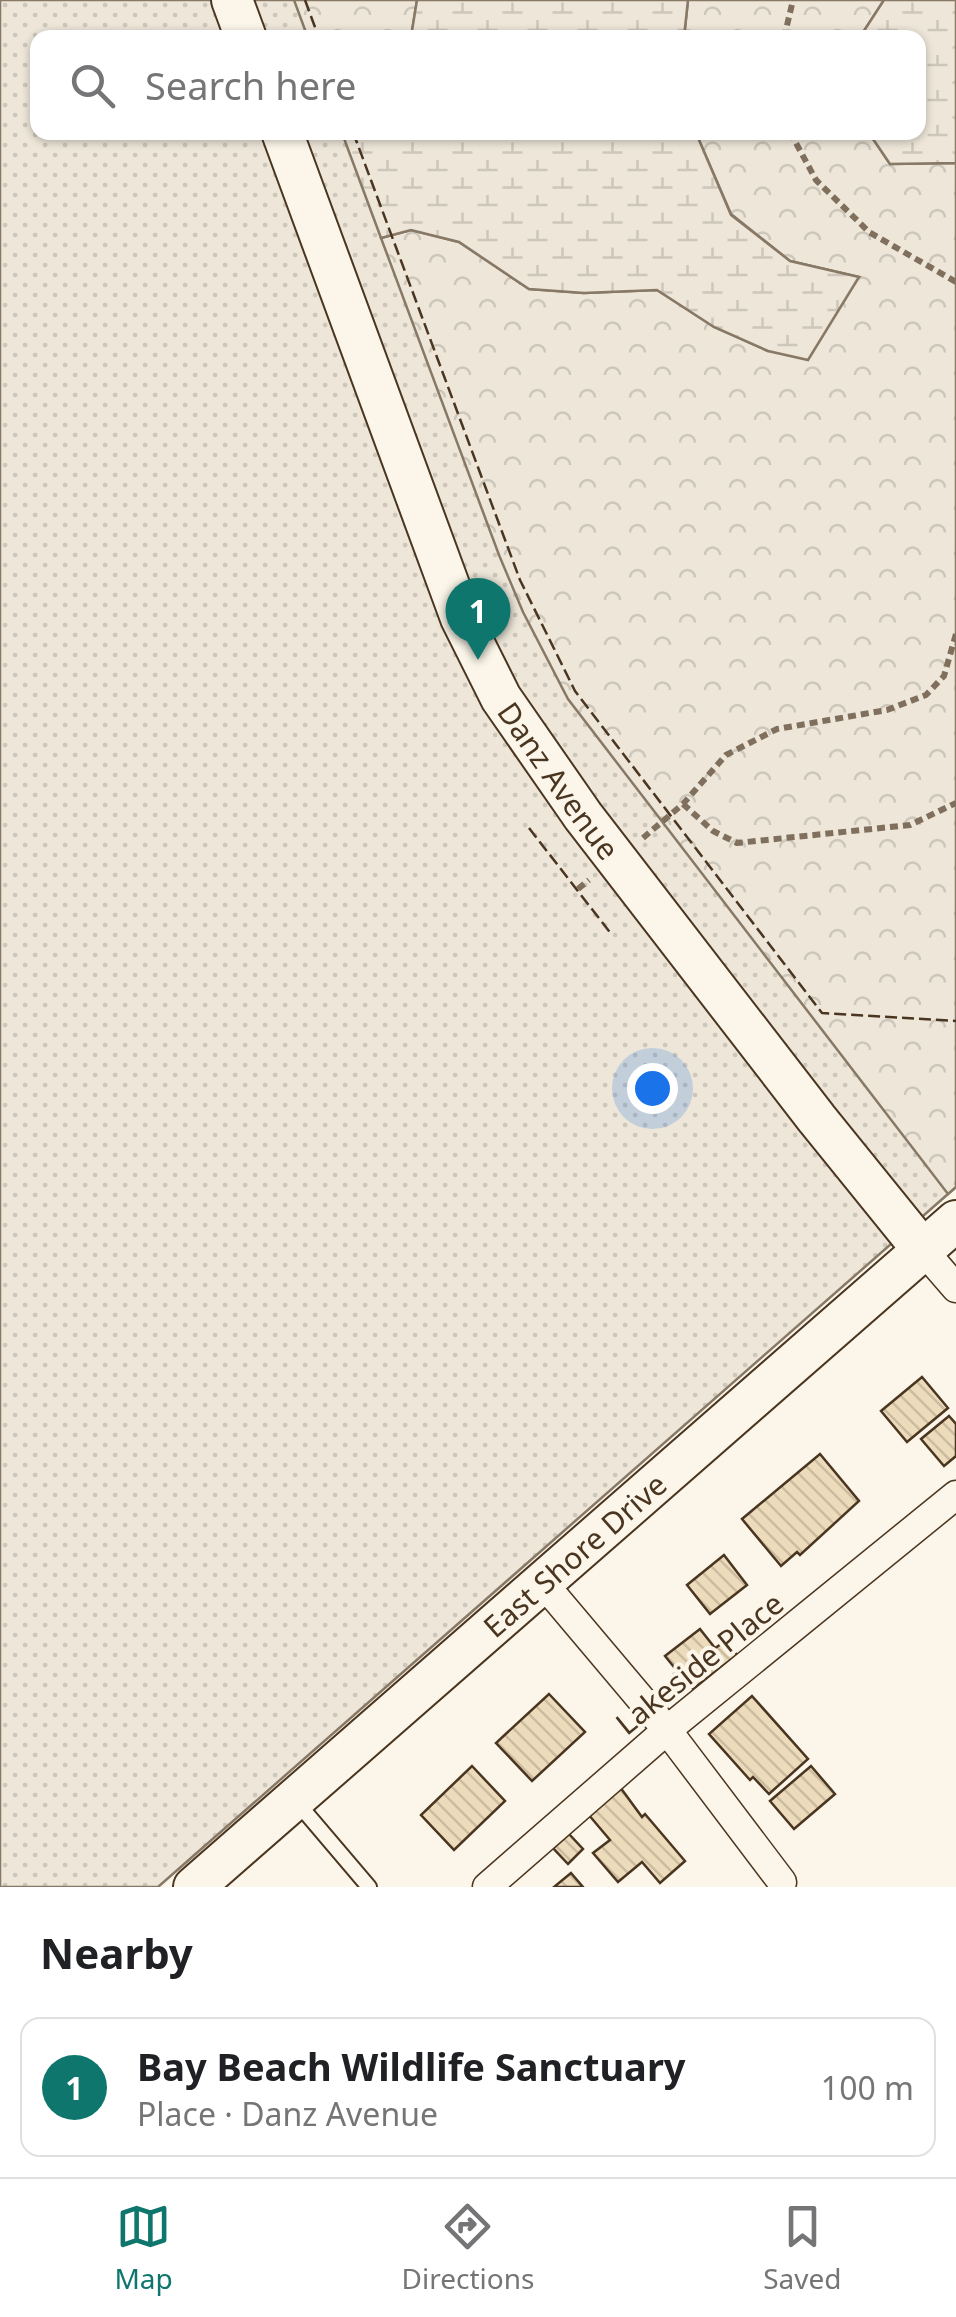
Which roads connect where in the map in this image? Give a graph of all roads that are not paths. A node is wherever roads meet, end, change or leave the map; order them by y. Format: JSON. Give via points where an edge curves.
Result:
{"nodes":[{"id":1,"x":232,"y":0,"type":"edge"},
{"id":2,"x":243,"y":30,"type":"edge"},
{"id":3,"x":285,"y":140,"type":"edge"},
{"id":4,"x":956,"y":1221,"type":"edge"},
{"id":5,"x":924,"y":1250,"type":"junction"},
{"id":6,"x":956,"y":1288,"type":"edge"},
{"id":7,"x":956,"y":1495,"type":"edge"},
{"id":8,"x":543,"y":1582,"type":"junction"},
{"id":9,"x":667,"y":1730,"type":"junction"},
{"id":10,"x":293,"y":1798,"type":"junction"},
{"id":11,"x":782,"y":1882,"type":"dead end"},
{"id":12,"x":194,"y":1887,"type":"edge"},
{"id":13,"x":369,"y":1887,"type":"edge"},
{"id":14,"x":487,"y":1887,"type":"edge"}],
"edges":[{"from":1,"to":2,"type":"street"},
{"from":3,"to":5,"type":"street","name":"Danz Avenue","via":[[461,618],[501,698],[582,816]]},
{"from":4,"to":5,"type":"street","name":"East Shore Drive"},
{"from":5,"to":6,"type":"street","name":"Danz Avenue"},
{"from":5,"to":8,"type":"street","name":"East Shore Drive"},
{"from":7,"to":9,"type":"street","name":"Lakeside Place"},
{"from":8,"to":9,"type":"street"},
{"from":8,"to":10,"type":"street","name":"East Shore Drive"},
{"from":9,"to":11,"type":"street"},
{"from":9,"to":14,"type":"street","name":"Lakeside Place"},
{"from":10,"to":12,"type":"street","name":"East Shore Drive"},
{"from":10,"to":13,"type":"lane"}]}
